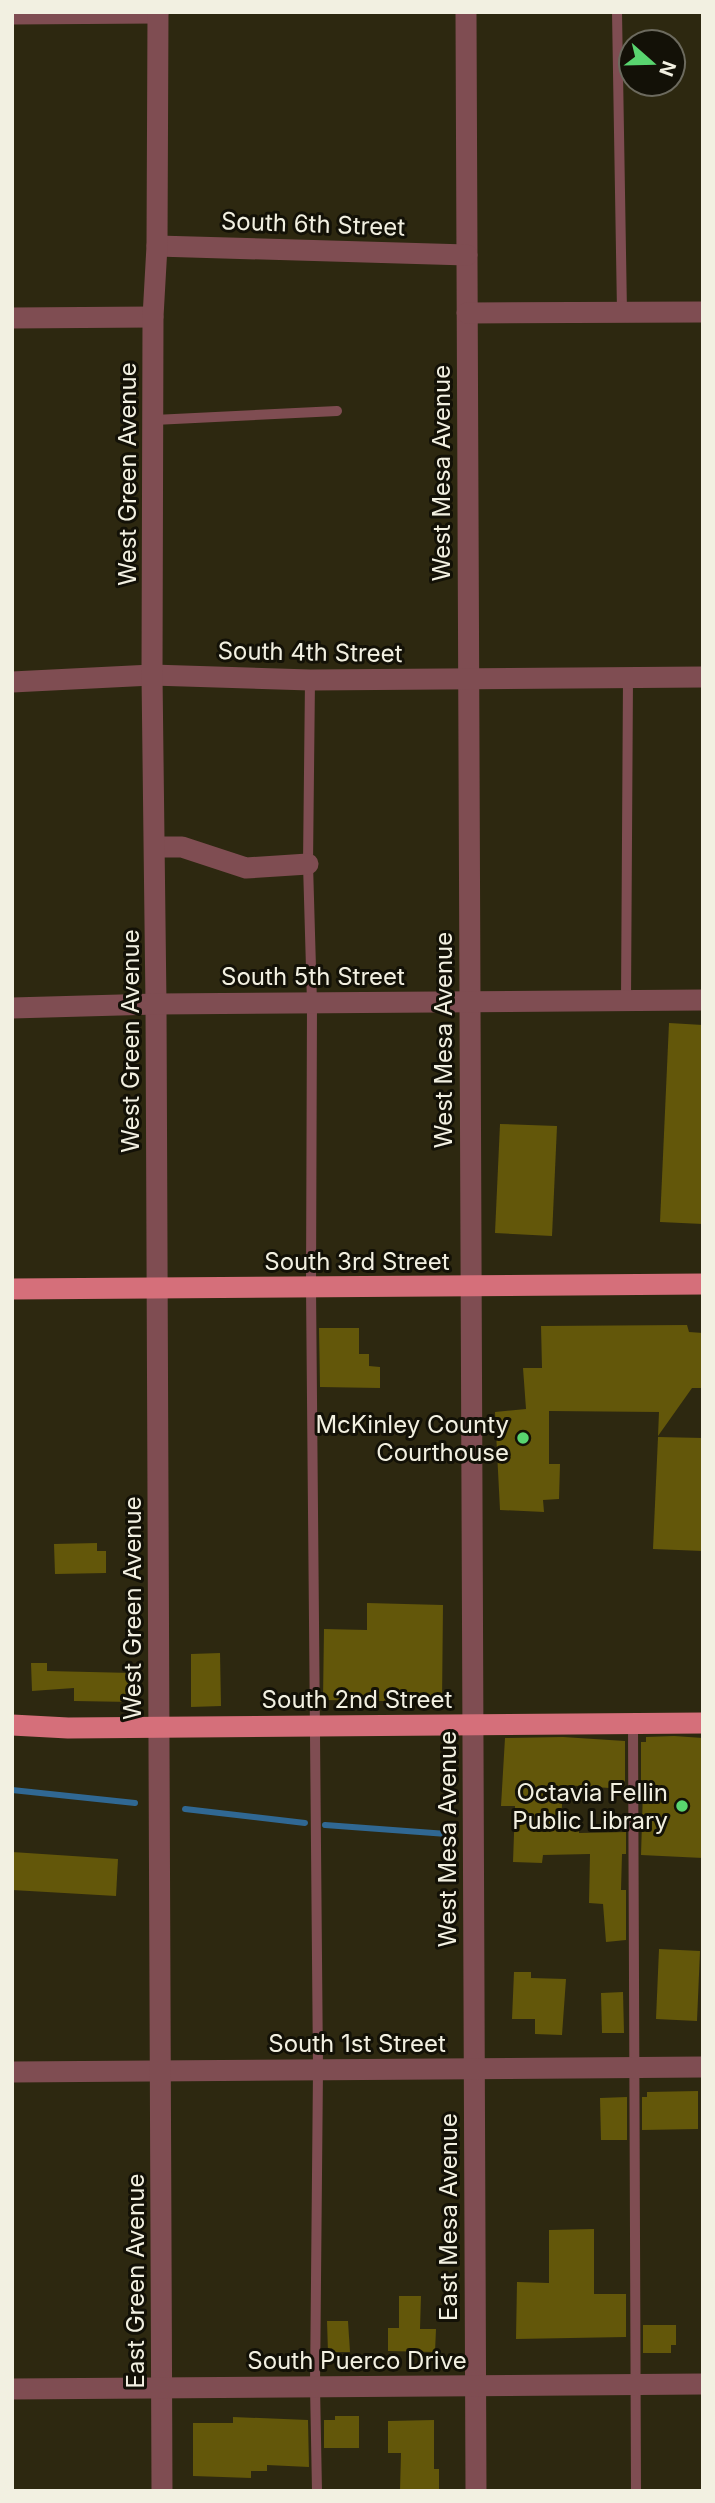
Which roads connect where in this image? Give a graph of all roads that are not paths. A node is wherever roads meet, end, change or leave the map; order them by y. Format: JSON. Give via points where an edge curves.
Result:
{"nodes":[{"id":1,"x":466,"y":12,"type":"edge"},
{"id":2,"x":617,"y":12,"type":"edge"},
{"id":3,"x":12,"y":13,"type":"edge"},
{"id":4,"x":158,"y":13,"type":"edge"},
{"id":5,"x":157,"y":246,"type":"junction"},
{"id":6,"x":467,"y":255,"type":"junction"},
{"id":7,"x":622,"y":312,"type":"junction"},
{"id":8,"x":703,"y":312,"type":"edge"},
{"id":9,"x":467,"y":313,"type":"junction"},
{"id":10,"x":153,"y":317,"type":"junction"},
{"id":11,"x":12,"y":318,"type":"edge"},
{"id":12,"x":337,"y":411,"type":"dead end"},
{"id":13,"x":154,"y":420,"type":"junction"},
{"id":14,"x":152,"y":676,"type":"junction"},
{"id":15,"x":703,"y":677,"type":"edge"},
{"id":16,"x":628,"y":678,"type":"junction"},
{"id":17,"x":468,"y":679,"type":"junction"},
{"id":18,"x":310,"y":680,"type":"junction"},
{"id":19,"x":12,"y":682,"type":"edge"},
{"id":20,"x":155,"y":847,"type":"junction"},
{"id":21,"x":308,"y":864,"type":"junction"},
{"id":22,"x":626,"y":1000,"type":"junction"},
{"id":23,"x":703,"y":1000,"type":"edge"},
{"id":24,"x":470,"y":1002,"type":"junction"},
{"id":25,"x":312,"y":1003,"type":"junction"},
{"id":26,"x":156,"y":1004,"type":"junction"},
{"id":27,"x":12,"y":1008,"type":"edge"},
{"id":28,"x":703,"y":1284,"type":"edge"},
{"id":29,"x":471,"y":1286,"type":"junction"},
{"id":30,"x":311,"y":1287,"type":"junction"},
{"id":31,"x":157,"y":1288,"type":"junction"},
{"id":32,"x":12,"y":1289,"type":"edge"},
{"id":33,"x":703,"y":1723,"type":"edge"},
{"id":34,"x":634,"y":1724,"type":"junction"},
{"id":35,"x":12,"y":1725,"type":"edge"},
{"id":36,"x":472,"y":1725,"type":"junction"},
{"id":37,"x":316,"y":1726,"type":"junction"},
{"id":38,"x":159,"y":1727,"type":"junction"},
{"id":39,"x":635,"y":2067,"type":"junction"},
{"id":40,"x":703,"y":2067,"type":"edge"},
{"id":41,"x":474,"y":2068,"type":"junction"},
{"id":42,"x":318,"y":2070,"type":"junction"},
{"id":43,"x":160,"y":2071,"type":"junction"},
{"id":44,"x":12,"y":2072,"type":"edge"},
{"id":45,"x":635,"y":2384,"type":"junction"},
{"id":46,"x":703,"y":2384,"type":"edge"},
{"id":47,"x":475,"y":2385,"type":"junction"},
{"id":48,"x":315,"y":2386,"type":"junction"},
{"id":49,"x":162,"y":2387,"type":"junction"},
{"id":50,"x":12,"y":2389,"type":"edge"},
{"id":51,"x":162,"y":2491,"type":"edge"},
{"id":52,"x":317,"y":2491,"type":"edge"},
{"id":53,"x":475,"y":2491,"type":"edge"},
{"id":54,"x":636,"y":2491,"type":"edge"}],
"edges":[{"from":1,"to":6,"type":"street","name":"West Mesa Avenue"},
{"from":2,"to":7,"type":"lane"},
{"from":3,"to":4,"type":"street"},
{"from":4,"to":5,"type":"street","name":"West Green Avenue"},
{"from":5,"to":6,"type":"street","name":"South 6th Street"},
{"from":5,"to":10,"type":"street","name":"West Green Avenue"},
{"from":6,"to":9,"type":"street","name":"West Mesa Avenue"},
{"from":7,"to":8,"type":"street"},
{"from":7,"to":9,"type":"street"},
{"from":9,"to":17,"type":"street","name":"West Mesa Avenue"},
{"from":10,"to":11,"type":"street"},
{"from":10,"to":13,"type":"street","name":"West Green Avenue"},
{"from":12,"to":13,"type":"lane"},
{"from":13,"to":14,"type":"street","name":"West Green Avenue"},
{"from":14,"to":18,"type":"street","name":"South 4th Street"},
{"from":14,"to":19,"type":"street"},
{"from":14,"to":20,"type":"street","name":"West Green Avenue"},
{"from":15,"to":16,"type":"street"},
{"from":16,"to":17,"type":"street"},
{"from":16,"to":22,"type":"lane"},
{"from":17,"to":18,"type":"street","name":"South 4th Street"},
{"from":17,"to":24,"type":"street","name":"West Mesa Avenue"},
{"from":18,"to":21,"type":"lane"},
{"from":20,"to":21,"type":"street","via":[[182,847],[246,868]]},
{"from":20,"to":26,"type":"street","name":"West Green Avenue"},
{"from":21,"to":25,"type":"lane"},
{"from":22,"to":23,"type":"street"},
{"from":22,"to":24,"type":"street"},
{"from":24,"to":25,"type":"street","name":"South 5th Street"},
{"from":24,"to":29,"type":"street","name":"West Mesa Avenue"},
{"from":25,"to":26,"type":"street","name":"South 5th Street"},
{"from":25,"to":30,"type":"lane"},
{"from":26,"to":27,"type":"street"},
{"from":26,"to":31,"type":"street","name":"West Green Avenue"},
{"from":28,"to":29,"type":"main road","name":"South 3rd Street"},
{"from":29,"to":30,"type":"main road","name":"South 3rd Street"},
{"from":29,"to":36,"type":"street","name":"West Mesa Avenue"},
{"from":30,"to":31,"type":"main road","name":"South 3rd Street"},
{"from":30,"to":37,"type":"lane"},
{"from":31,"to":32,"type":"main road","name":"South 3rd Street"},
{"from":31,"to":38,"type":"street","name":"West Green Avenue"},
{"from":33,"to":34,"type":"main road","name":"South 2nd Street"},
{"from":34,"to":36,"type":"main road","name":"South 2nd Street"},
{"from":34,"to":39,"type":"lane"},
{"from":35,"to":38,"type":"main road","name":"South 2nd Street"},
{"from":36,"to":37,"type":"main road","name":"South 2nd Street"},
{"from":36,"to":41,"type":"street","name":"West Mesa Avenue"},
{"from":37,"to":38,"type":"main road","name":"South 2nd Street"},
{"from":37,"to":42,"type":"lane"},
{"from":38,"to":43,"type":"street","name":"West Green Avenue"},
{"from":39,"to":40,"type":"street","name":"South 1st Street"},
{"from":39,"to":41,"type":"street","name":"South 1st Street"},
{"from":39,"to":45,"type":"lane"},
{"from":41,"to":42,"type":"street","name":"South 1st Street"},
{"from":41,"to":47,"type":"street","name":"East Mesa Avenue"},
{"from":42,"to":43,"type":"street","name":"South 1st Street"},
{"from":42,"to":48,"type":"lane"},
{"from":43,"to":44,"type":"street","name":"South 1st Street"},
{"from":43,"to":49,"type":"street","name":"East Green Avenue"},
{"from":45,"to":46,"type":"street","name":"South Puerco Drive"},
{"from":45,"to":47,"type":"street","name":"South Puerco Drive"},
{"from":45,"to":54,"type":"lane"},
{"from":47,"to":48,"type":"street","name":"South Puerco Drive"},
{"from":47,"to":53,"type":"street","name":"East Mesa Avenue"},
{"from":48,"to":49,"type":"street","name":"South Puerco Drive"},
{"from":48,"to":52,"type":"lane"},
{"from":49,"to":50,"type":"street","name":"South Puerco Drive"},
{"from":49,"to":51,"type":"street","name":"East Green Avenue"}]}
